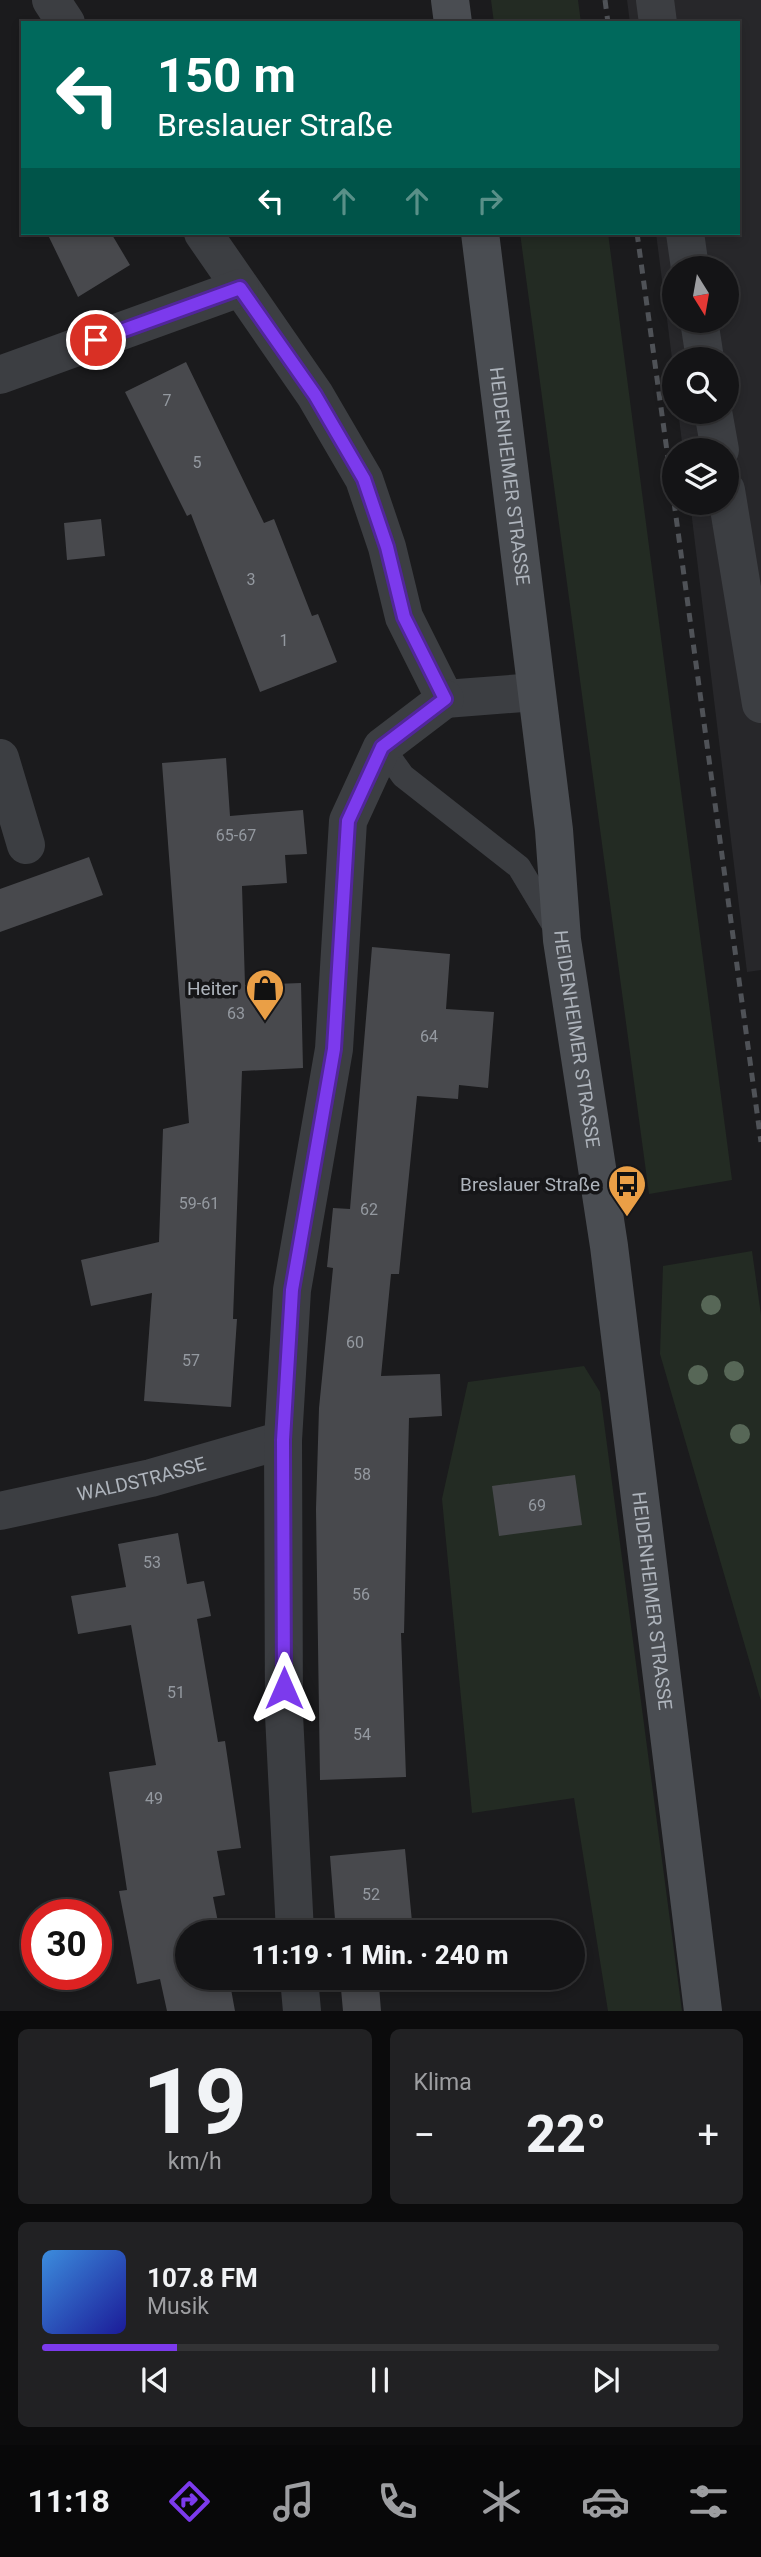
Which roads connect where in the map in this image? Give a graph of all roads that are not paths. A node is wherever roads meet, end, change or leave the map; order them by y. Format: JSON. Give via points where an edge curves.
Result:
{"nodes":[{"id":1,"x":51,"y":0,"type":"edge"},
{"id":2,"x":450,"y":0,"type":"edge"},
{"id":3,"x":655,"y":0,"type":"edge"},
{"id":4,"x":65,"y":21,"type":"edge"},
{"id":5,"x":453,"y":21,"type":"edge"},
{"id":6,"x":658,"y":21,"type":"edge"},
{"id":7,"x":203,"y":235,"type":"edge"},
{"id":8,"x":480,"y":235,"type":"edge"},
{"id":9,"x":685,"y":235,"type":"edge"},
{"id":10,"x":688,"y":256,"type":"edge"},
{"id":11,"x":240,"y":288,"type":"junction"},
{"id":12,"x":0,"y":375,"type":"edge"},
{"id":13,"x":730,"y":515,"type":"edge"},
{"id":14,"x":536,"y":692,"type":"junction"},
{"id":15,"x":445,"y":699,"type":"junction"},
{"id":16,"x":761,"y":704,"type":"edge"},
{"id":17,"x":382,"y":747,"type":"junction"},
{"id":18,"x":0,"y":758,"type":"edge"},
{"id":19,"x":26,"y":845,"type":"dead end"},
{"id":20,"x":562,"y":940,"type":"junction"},
{"id":21,"x":283,"y":1440,"type":"junction"},
{"id":22,"x":0,"y":1511,"type":"edge"},
{"id":23,"x":294,"y":1920,"type":"edge"},
{"id":24,"x":300,"y":1990,"type":"edge"},
{"id":25,"x":302,"y":2011,"type":"edge"},
{"id":26,"x":703,"y":2011,"type":"edge"}],
"edges":[{"from":1,"to":4,"type":"street"},
{"from":2,"to":5,"type":"street"},
{"from":3,"to":6,"type":"street"},
{"from":7,"to":11,"type":"street"},
{"from":8,"to":14,"type":"street","name":"HEIDENHEIMER STRASSE"},
{"from":9,"to":10,"type":"street"},
{"from":11,"to":12,"type":"street"},
{"from":11,"to":15,"type":"street","via":[[315,395],[364,479],[404,617]]},
{"from":13,"to":16,"type":"street"},
{"from":14,"to":15,"type":"street"},
{"from":14,"to":20,"type":"street","name":"HEIDENHEIMER STRASSE","via":[[554,830]]},
{"from":15,"to":17,"type":"street"},
{"from":17,"to":20,"type":"lane","via":[[403,776],[519,867]]},
{"from":17,"to":21,"type":"street","via":[[348,821],[334,1049],[292,1290]]},
{"from":18,"to":19,"type":"street"},
{"from":20,"to":26,"type":"street","name":"HEIDENHEIMER STRASSE","via":[[609,1245]]},
{"from":21,"to":22,"type":"street","name":"WALDSTRASSE","via":[[151,1478]]},
{"from":21,"to":23,"type":"street","via":[[284,1716]]},
{"from":24,"to":25,"type":"street"}]}
